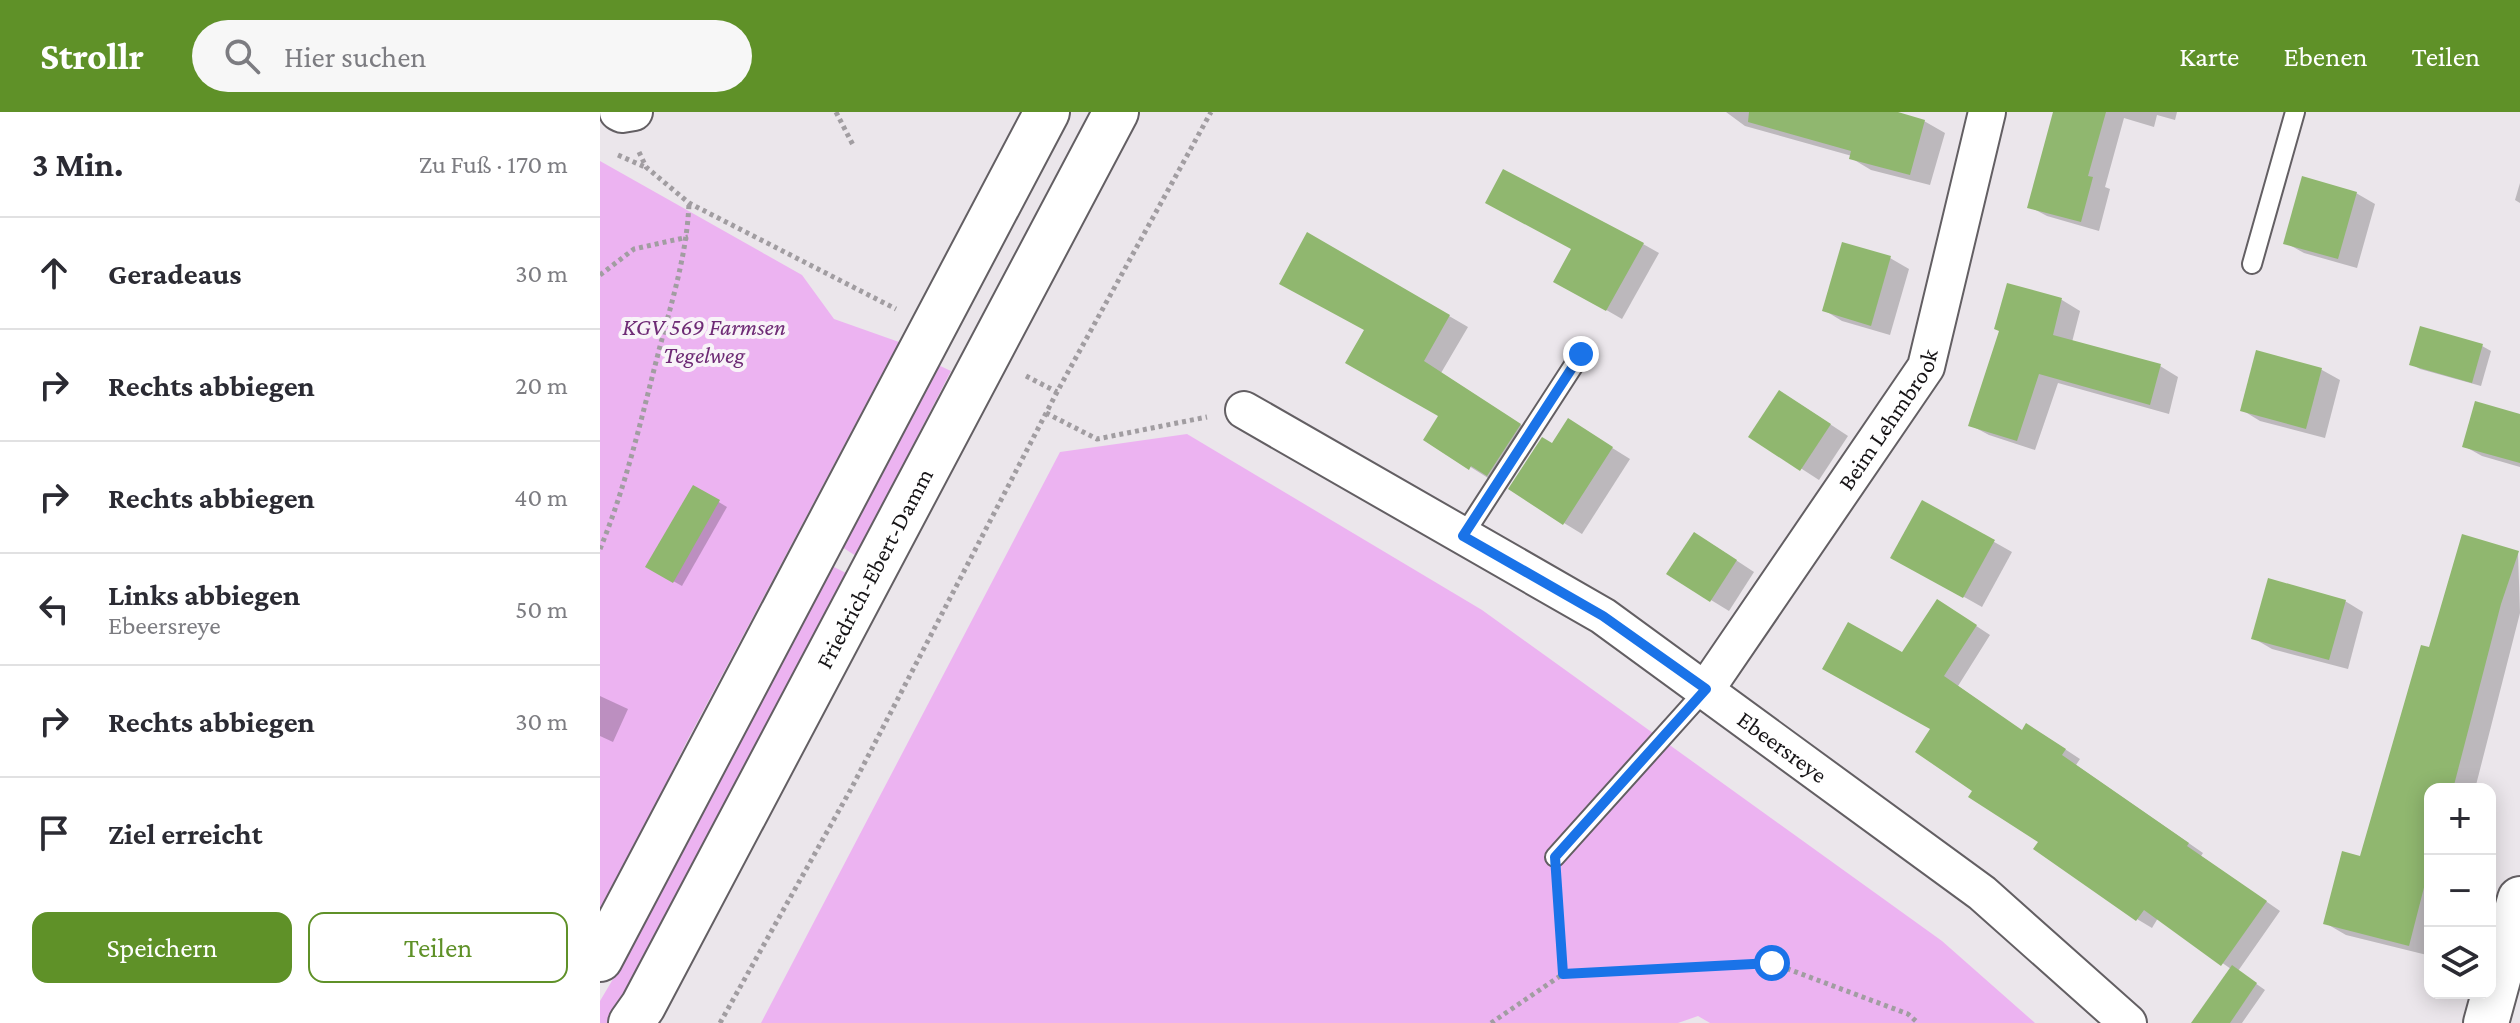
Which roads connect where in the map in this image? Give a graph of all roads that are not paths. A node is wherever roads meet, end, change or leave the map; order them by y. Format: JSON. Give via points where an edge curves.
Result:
{"nodes":[{"id":1,"x":1047,"y":112,"type":"edge"},
{"id":2,"x":1116,"y":112,"type":"edge"},
{"id":3,"x":1987,"y":112,"type":"edge"},
{"id":4,"x":2295,"y":112,"type":"edge"},
{"id":5,"x":2252,"y":264,"type":"dead end"},
{"id":6,"x":1581,"y":354,"type":"dead end"},
{"id":7,"x":1244,"y":410,"type":"road end"},
{"id":8,"x":1463,"y":536,"type":"junction"},
{"id":9,"x":1706,"y":689,"type":"junction"},
{"id":10,"x":1555,"y":857,"type":"road end"},
{"id":11,"x":2520,"y":899,"type":"edge"},
{"id":12,"x":600,"y":959,"type":"edge"},
{"id":13,"x":631,"y":1023,"type":"edge"},
{"id":14,"x":2128,"y":1023,"type":"edge"},
{"id":15,"x":2486,"y":1023,"type":"edge"}],
"edges":[{"from":1,"to":12,"type":"main road"},
{"from":2,"to":13,"type":"main road","name":"Friedrich-Ebert-Damm"},
{"from":3,"to":9,"type":"street","name":"Beim Lehmbrook","via":[[1926,367]]},
{"from":4,"to":5,"type":"lane"},
{"from":6,"to":8,"type":"lane"},
{"from":7,"to":8,"type":"street","name":"Ebeersreye"},
{"from":8,"to":9,"type":"street","name":"Ebeersreye","via":[[1603,616]]},
{"from":9,"to":10,"type":"lane"},
{"from":9,"to":14,"type":"street","name":"Ebeersreye","via":[[1982,893]]},
{"from":11,"to":15,"type":"main road"}]}
